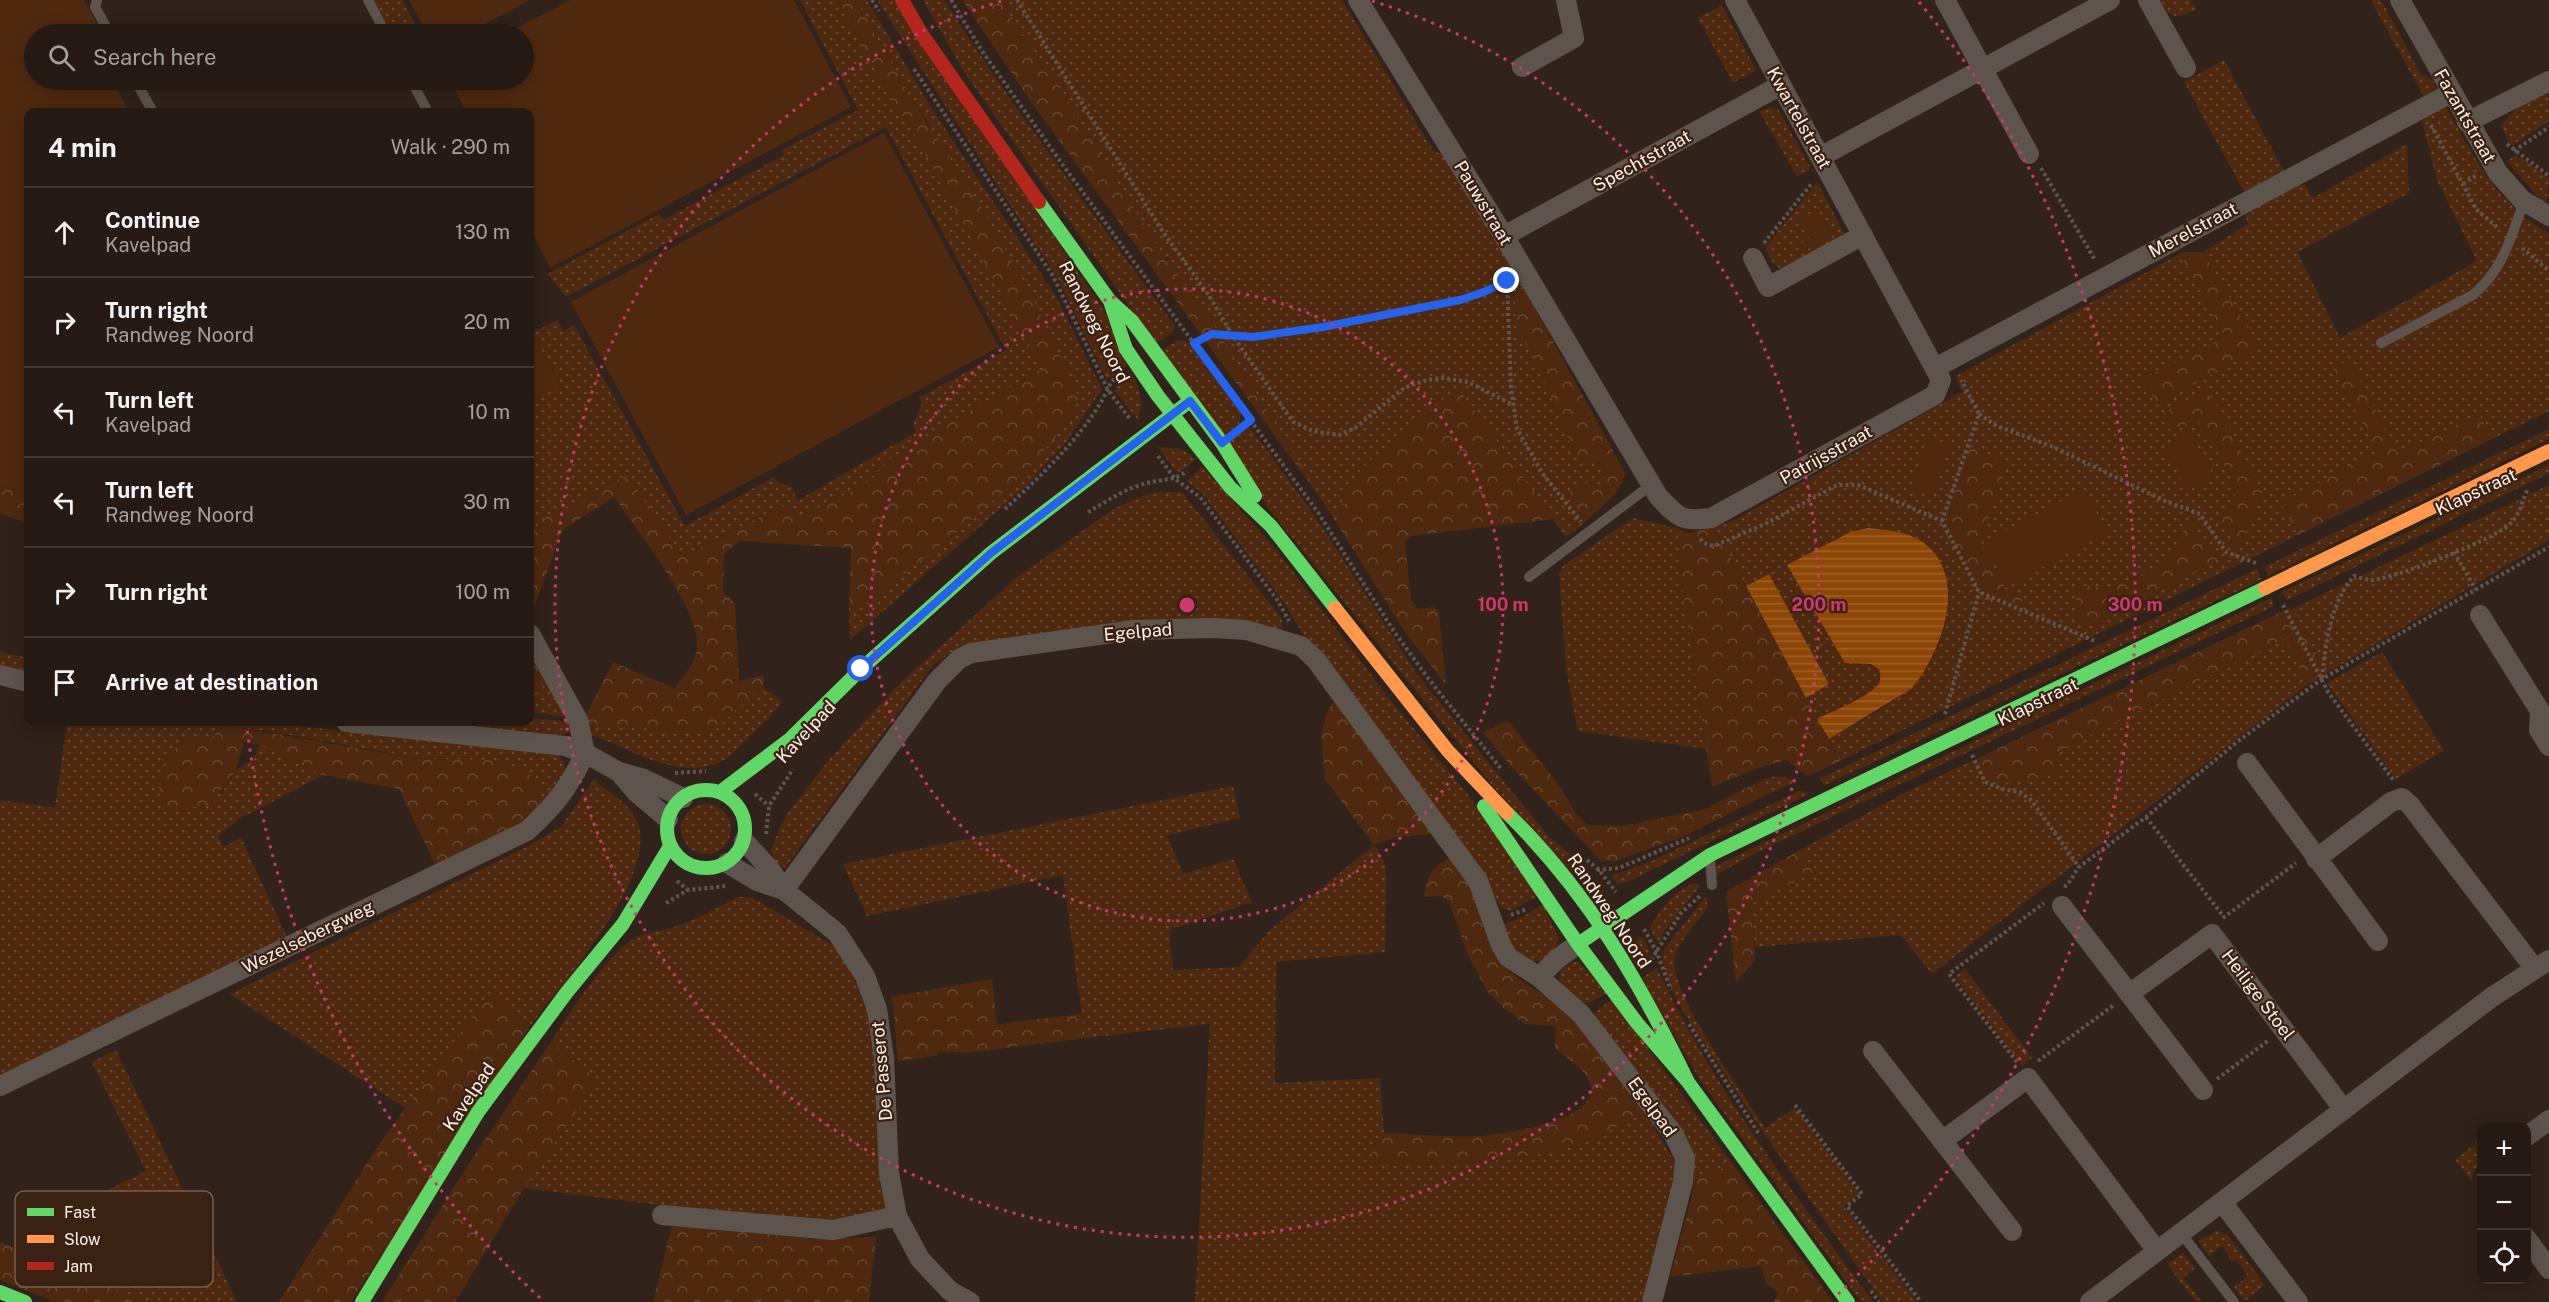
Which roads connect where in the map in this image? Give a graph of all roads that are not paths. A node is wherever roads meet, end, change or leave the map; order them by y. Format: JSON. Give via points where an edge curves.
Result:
{"nodes":[{"id":1,"x":97,"y":0,"type":"edge"},
{"id":2,"x":368,"y":0,"type":"edge"},
{"id":3,"x":902,"y":0,"type":"edge"},
{"id":4,"x":916,"y":0,"type":"edge"},
{"id":5,"x":1358,"y":0,"type":"edge"},
{"id":6,"x":1566,"y":0,"type":"edge"},
{"id":7,"x":1735,"y":0,"type":"edge"},
{"id":8,"x":1945,"y":0,"type":"edge"},
{"id":9,"x":2110,"y":0,"type":"edge"},
{"id":10,"x":2148,"y":0,"type":"edge"},
{"id":11,"x":2400,"y":0,"type":"edge"},
{"id":12,"x":105,"y":24,"type":"edge"},
{"id":13,"x":381,"y":24,"type":"edge"},
{"id":14,"x":1522,"y":67,"type":"dead end"},
{"id":15,"x":2186,"y":68,"type":"dead end"},
{"id":16,"x":1983,"y":70,"type":"junction"},
{"id":17,"x":2549,"y":81,"type":"edge"},
{"id":18,"x":1781,"y":85,"type":"junction"},
{"id":19,"x":141,"y":90,"type":"edge"},
{"id":20,"x":416,"y":90,"type":"edge"},
{"id":21,"x":965,"y":93,"type":"junction"},
{"id":22,"x":2451,"y":93,"type":"junction"},
{"id":23,"x":151,"y":108,"type":"edge"},
{"id":24,"x":426,"y":108,"type":"edge"},
{"id":25,"x":2467,"y":122,"type":"junction"},
{"id":26,"x":2030,"y":154,"type":"road end"},
{"id":27,"x":1822,"y":161,"type":"junction"},
{"id":28,"x":2524,"y":202,"type":"junction"},
{"id":29,"x":2549,"y":216,"type":"edge"},
{"id":30,"x":1863,"y":235,"type":"junction"},
{"id":31,"x":1504,"y":236,"type":"junction"},
{"id":32,"x":1753,"y":258,"type":"road end"},
{"id":33,"x":1110,"y":301,"type":"junction"},
{"id":34,"x":2381,"y":343,"type":"dead end"},
{"id":35,"x":1942,"y":364,"type":"junction"},
{"id":36,"x":1190,"y":401,"type":"junction"},
{"id":37,"x":1171,"y":415,"type":"junction"},
{"id":38,"x":2549,"y":451,"type":"edge"},
{"id":39,"x":1651,"y":485,"type":"junction"},
{"id":40,"x":1689,"y":521,"type":"joint"},
{"id":41,"x":1273,"y":529,"type":"junction"},
{"id":42,"x":1529,"y":578,"type":"dead end"},
{"id":43,"x":2480,"y":615,"type":"road end"},
{"id":44,"x":534,"y":641,"type":"edge"},
{"id":45,"x":0,"y":675,"type":"edge"},
{"id":46,"x":24,"y":681,"type":"edge"},
{"id":47,"x":2545,"y":708,"type":"edge"},
{"id":48,"x":385,"y":726,"type":"edge"},
{"id":49,"x":790,"y":739,"type":"junction"},
{"id":50,"x":2549,"y":746,"type":"edge"},
{"id":51,"x":585,"y":753,"type":"junction"},
{"id":52,"x":1450,"y":753,"type":"junction"},
{"id":53,"x":2247,"y":763,"type":"dead end"},
{"id":54,"x":618,"y":772,"type":"junction"},
{"id":55,"x":767,"y":776,"type":"dead end"},
{"id":56,"x":720,"y":792,"type":"junction"},
{"id":57,"x":683,"y":798,"type":"junction"},
{"id":58,"x":668,"y":819,"type":"junction"},
{"id":59,"x":744,"y":841,"type":"junction"},
{"id":60,"x":670,"y":846,"type":"junction"},
{"id":61,"x":1710,"y":855,"type":"junction"},
{"id":62,"x":2314,"y":856,"type":"junction"},
{"id":63,"x":726,"y":863,"type":"junction"},
{"id":64,"x":1712,"y":885,"type":"road end"},
{"id":65,"x":784,"y":890,"type":"junction"},
{"id":66,"x":656,"y":897,"type":"dead end"},
{"id":67,"x":2055,"y":900,"type":"road end"},
{"id":68,"x":623,"y":924,"type":"junction"},
{"id":69,"x":1603,"y":927,"type":"junction"},
{"id":70,"x":2378,"y":941,"type":"dead end"},
{"id":71,"x":1578,"y":944,"type":"junction"},
{"id":72,"x":2542,"y":964,"type":"edge"},
{"id":73,"x":1539,"y":977,"type":"junction"},
{"id":74,"x":2129,"y":994,"type":"junction"},
{"id":75,"x":1873,"y":1052,"type":"dead end"},
{"id":76,"x":1688,"y":1082,"type":"junction"},
{"id":77,"x":0,"y":1086,"type":"edge"},
{"id":78,"x":2203,"y":1090,"type":"road end"},
{"id":79,"x":2344,"y":1110,"type":"junction"},
{"id":80,"x":2549,"y":1120,"type":"edge"},
{"id":81,"x":2531,"y":1133,"type":"edge"},
{"id":82,"x":1942,"y":1141,"type":"junction"},
{"id":83,"x":2222,"y":1202,"type":"junction"},
{"id":84,"x":662,"y":1215,"type":"dead end"},
{"id":85,"x":897,"y":1216,"type":"junction"},
{"id":86,"x":2012,"y":1231,"type":"dead end"},
{"id":87,"x":2181,"y":1233,"type":"junction"},
{"id":88,"x":2531,"y":1246,"type":"edge"},
{"id":89,"x":2157,"y":1251,"type":"junction"},
{"id":90,"x":2549,"y":1269,"type":"edge"},
{"id":91,"x":0,"y":1292,"type":"edge"},
{"id":92,"x":25,"y":1302,"type":"edge"},
{"id":93,"x":362,"y":1302,"type":"edge"},
{"id":94,"x":970,"y":1302,"type":"edge"},
{"id":95,"x":1652,"y":1302,"type":"edge"},
{"id":96,"x":1848,"y":1302,"type":"edge"},
{"id":97,"x":2090,"y":1302,"type":"edge"},
{"id":98,"x":2234,"y":1302,"type":"edge"},
{"id":99,"x":2298,"y":1302,"type":"edge"}],
"edges":[{"from":1,"to":12,"type":"lane","via":[[95,6]]},
{"from":2,"to":13,"type":"lane"},
{"from":3,"to":21,"type":"main road","name":"Randweg Noord"},
{"from":4,"to":21,"type":"main road","name":"Randweg Noord"},
{"from":5,"to":31,"type":"street","name":"Pauwstraat"},
{"from":6,"to":14,"type":"street","via":[[1574,38]]},
{"from":7,"to":18,"type":"street","name":"Kwartelstraat"},
{"from":8,"to":16,"type":"street"},
{"from":9,"to":16,"type":"street"},
{"from":10,"to":15,"type":"street"},
{"from":11,"to":22,"type":"street","name":"Fazantstraat"},
{"from":16,"to":26,"type":"street"},
{"from":16,"to":27,"type":"street"},
{"from":17,"to":25,"type":"street"},
{"from":18,"to":27,"type":"street","name":"Kwartelstraat"},
{"from":18,"to":31,"type":"street","name":"Spechtstraat"},
{"from":19,"to":23,"type":"lane"},
{"from":20,"to":24,"type":"lane"},
{"from":21,"to":33,"type":"main road","name":"Randweg Noord"},
{"from":22,"to":25,"type":"street","name":"Fazantstraat"},
{"from":22,"to":35,"type":"street","name":"Merelstraat"},
{"from":25,"to":28,"type":"street","name":"Fazantstraat","via":[[2498,173]]},
{"from":27,"to":30,"type":"street","name":"Kwartelstraat"},
{"from":28,"to":29,"type":"street","name":"Fazantstraat"},
{"from":28,"to":34,"type":"lane","via":[[2502,261],[2473,295]]},
{"from":30,"to":32,"type":"street","via":[[1768,287]]},
{"from":30,"to":35,"type":"street","name":"Kwartelstraat"},
{"from":31,"to":39,"type":"street","name":"Pauwstraat"},
{"from":33,"to":36,"type":"main road","name":"Randweg Noord","via":[[1132,321]]},
{"from":33,"to":37,"type":"main road","name":"Randweg Noord","via":[[1126,349]]},
{"from":35,"to":40,"type":"street","name":"Patrijsstraat","via":[[1935,395],[1711,518]]},
{"from":36,"to":37,"type":"main road","name":"Kavelpad"},
{"from":36,"to":41,"type":"main road","name":"Randweg Noord","via":[[1249,484]]},
{"from":37,"to":41,"type":"main road","name":"Randweg Noord","via":[[1237,495]]},
{"from":37,"to":49,"type":"main road","name":"Kavelpad","via":[[991,553],[876,655]]},
{"from":38,"to":61,"type":"main road","name":"Klapstraat"},
{"from":39,"to":40,"type":"street","name":"Pauwstraat","via":[[1672,512]]},
{"from":39,"to":42,"type":"lane"},
{"from":41,"to":52,"type":"main road","name":"Randweg Noord"},
{"from":43,"to":47,"type":"street"},
{"from":44,"to":51,"type":"street","via":[[578,720]]},
{"from":45,"to":46,"type":"street"},
{"from":47,"to":50,"type":"street","via":[[2539,730]]},
{"from":48,"to":51,"type":"street","via":[[543,742]]},
{"from":49,"to":55,"type":"main road","name":"Kavelpad"},
{"from":49,"to":56,"type":"main road","name":"Kavelpad"},
{"from":51,"to":54,"type":"street"},
{"from":51,"to":77,"type":"street","name":"Wezelsebergweg","via":[[552,808],[527,831]]},
{"from":52,"to":69,"type":"main road","name":"Randweg Noord","via":[[1543,849]]},
{"from":52,"to":71,"type":"main road","name":"Randweg Noord"},
{"from":53,"to":62,"type":"street"},
{"from":54,"to":57,"type":"street","via":[[644,779]]},
{"from":54,"to":58,"type":"street"},
{"from":56,"to":57,"type":"main road","via":[[694,792]]},
{"from":56,"to":59,"type":"main road","via":[[745,807]]},
{"from":57,"to":58,"type":"main road"},
{"from":58,"to":60,"type":"main road"},
{"from":59,"to":63,"type":"main road"},
{"from":59,"to":65,"type":"street","name":"De Passerot"},
{"from":60,"to":63,"type":"main road","via":[[687,869],[709,869]]},
{"from":60,"to":68,"type":"main road","name":"Kavelpad"},
{"from":61,"to":64,"type":"lane"},
{"from":61,"to":69,"type":"main road","name":"Klapstraat"},
{"from":62,"to":70,"type":"street"},
{"from":62,"to":72,"type":"street","via":[[2402,798]]},
{"from":63,"to":65,"type":"street","name":"De Passerot","via":[[757,881]]},
{"from":65,"to":73,"type":"street","name":"Egelpad","via":[[937,681],[959,659],[985,650],[1145,629],[1246,630],[1301,646],[1316,660],[1478,881],[1508,957]]},
{"from":65,"to":85,"type":"street","name":"De Passerot","via":[[837,933],[865,976],[877,1009],[884,1058],[889,1173]]},
{"from":66,"to":68,"type":"main road","name":"Kavelpad"},
{"from":67,"to":74,"type":"street"},
{"from":68,"to":93,"type":"main road","name":"Kavelpad","via":[[478,1112]]},
{"from":69,"to":71,"type":"main road","name":"Klapstraat"},
{"from":69,"to":76,"type":"main road","name":"Randweg Noord","via":[[1653,1011]]},
{"from":71,"to":73,"type":"street"},
{"from":71,"to":76,"type":"main road","name":"Randweg Noord","via":[[1637,1023]]},
{"from":72,"to":79,"type":"street","via":[[2492,997]]},
{"from":73,"to":95,"type":"street","name":"Egelpad","via":[[1581,1014],[1674,1135],[1685,1158],[1683,1182]]},
{"from":74,"to":78,"type":"street"},
{"from":74,"to":79,"type":"street","name":"Heilige Stoel","via":[[2212,934]]},
{"from":75,"to":82,"type":"street"},
{"from":76,"to":96,"type":"main road","name":"Randweg Noord"},
{"from":79,"to":83,"type":"street"},
{"from":80,"to":81,"type":"street"},
{"from":82,"to":86,"type":"street"},
{"from":82,"to":89,"type":"street","via":[[2026,1075]]},
{"from":83,"to":87,"type":"street"},
{"from":83,"to":99,"type":"street"},
{"from":84,"to":85,"type":"street","via":[[833,1230]]},
{"from":85,"to":94,"type":"street","name":"De Passerot","via":[[920,1259],[950,1291]]},
{"from":87,"to":89,"type":"street"},
{"from":87,"to":98,"type":"lane"},
{"from":88,"to":90,"type":"street"},
{"from":89,"to":97,"type":"street"},
{"from":91,"to":92,"type":"main road"}]}
